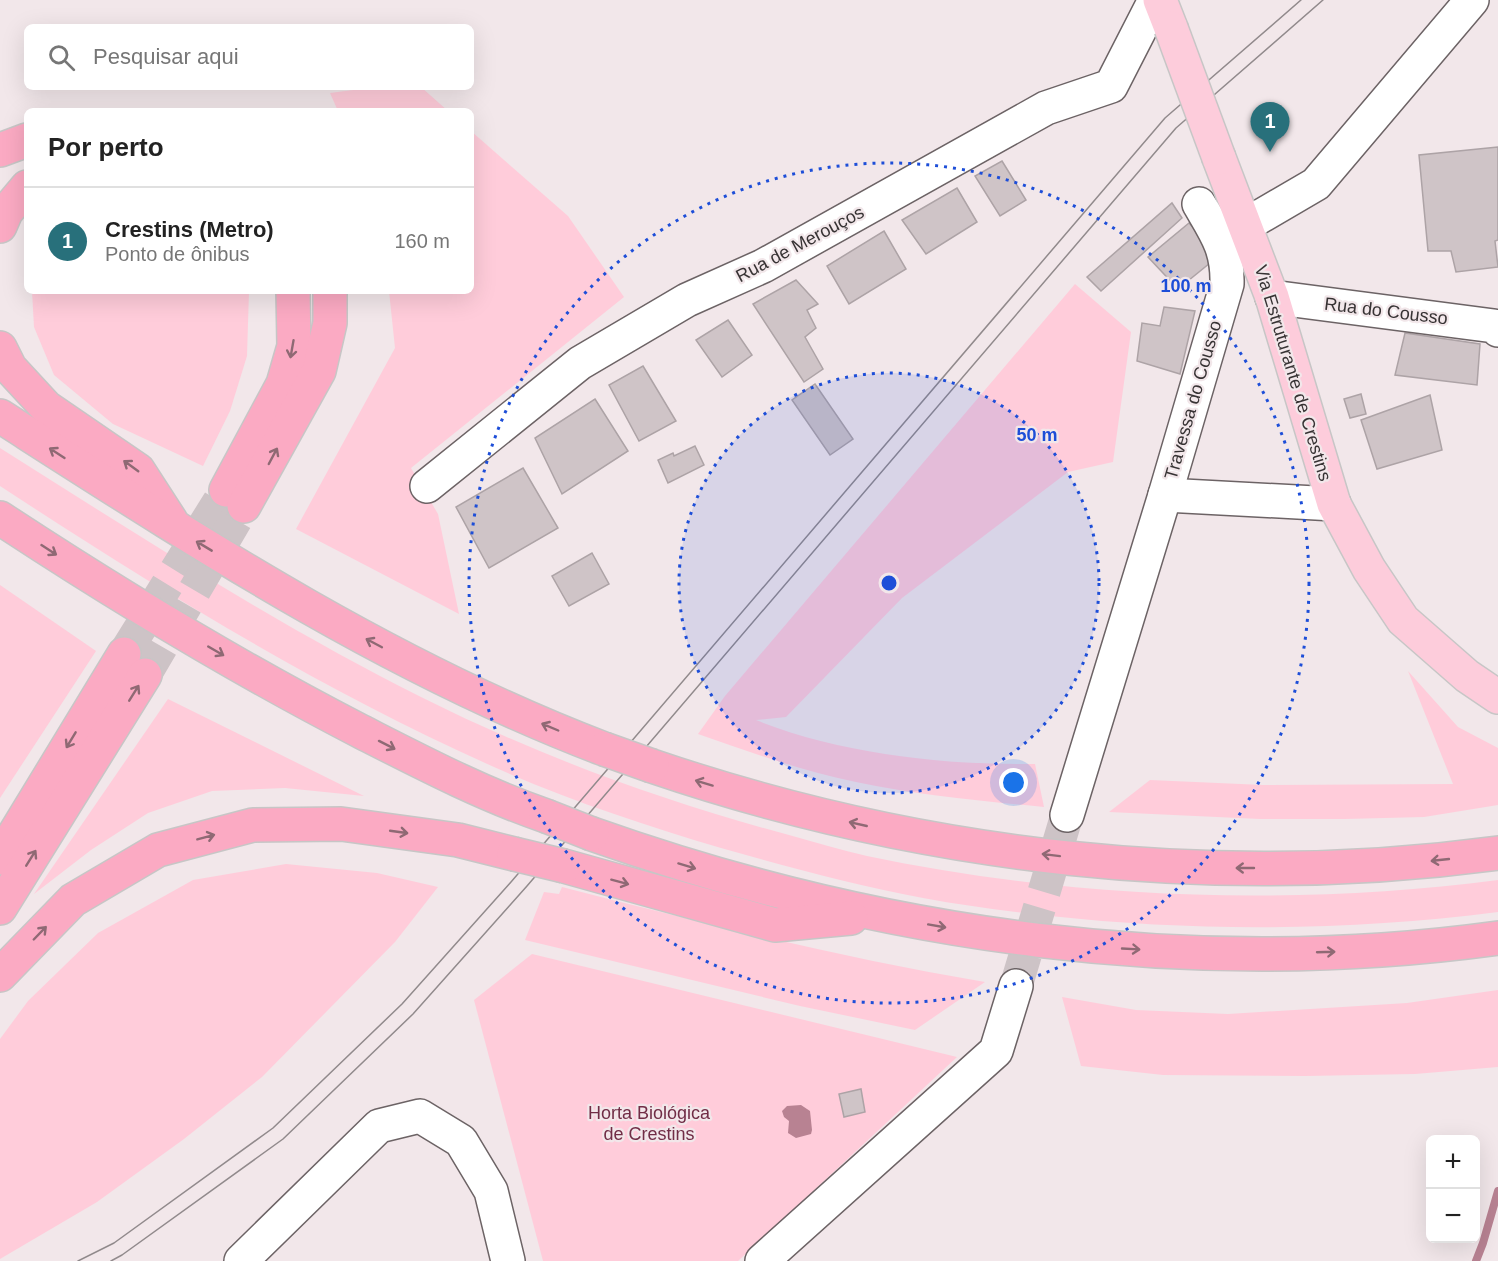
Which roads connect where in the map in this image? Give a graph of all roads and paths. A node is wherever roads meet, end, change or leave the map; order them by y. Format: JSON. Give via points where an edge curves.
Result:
{"nodes":[{"id":1,"x":1472,"y":0,"type":"edge"},
{"id":2,"x":1162,"y":9,"type":"edge"},
{"id":3,"x":24,"y":141,"type":"edge"},
{"id":4,"x":0,"y":150,"type":"edge"},
{"id":5,"x":24,"y":191,"type":"edge"},
{"id":6,"x":1199,"y":204,"type":"dead end"},
{"id":7,"x":0,"y":226,"type":"edge"},
{"id":8,"x":1244,"y":226,"type":"junction"},
{"id":9,"x":293,"y":294,"type":"edge"},
{"id":10,"x":330,"y":294,"type":"edge"},
{"id":11,"x":1272,"y":297,"type":"junction"},
{"id":12,"x":1498,"y":330,"type":"edge"},
{"id":13,"x":0,"y":348,"type":"edge"},
{"id":14,"x":0,"y":416,"type":"edge"},
{"id":15,"x":427,"y":486,"type":"dead end"},
{"id":16,"x":1165,"y":495,"type":"junction"},
{"id":17,"x":1334,"y":504,"type":"junction"},
{"id":18,"x":0,"y":518,"type":"edge"},
{"id":19,"x":177,"y":530,"type":"junction"},
{"id":20,"x":1498,"y":697,"type":"edge"},
{"id":21,"x":1067,"y":815,"type":"tunnel mouth"},
{"id":22,"x":1498,"y":853,"type":"edge"},
{"id":23,"x":0,"y":858,"type":"edge"},
{"id":24,"x":0,"y":908,"type":"edge"},
{"id":25,"x":880,"y":916,"type":"junction"},
{"id":26,"x":1498,"y":938,"type":"edge"},
{"id":27,"x":0,"y":975,"type":"edge"},
{"id":28,"x":1016,"y":986,"type":"tunnel mouth"},
{"id":29,"x":240,"y":1261,"type":"edge"},
{"id":30,"x":508,"y":1261,"type":"edge"},
{"id":31,"x":762,"y":1261,"type":"edge"}],
"edges":[{"from":1,"to":8,"type":"street","via":[[1316,184]]},
{"from":2,"to":8,"type":"main road","name":"Via Estruturante de Crestins","bridge":true},
{"from":2,"to":15,"type":"street","name":"Rua de Merouços","via":[[1111,86],[1046,108],[763,266],[677,305],[580,363]]},
{"from":3,"to":4,"type":"highway"},
{"from":5,"to":7,"type":"highway"},
{"from":6,"to":16,"type":"street","name":"Travessa do Cousso","via":[[1227,263],[1227,284]]},
{"from":8,"to":11,"type":"main road","name":"Via Estruturante de Crestins"},
{"from":9,"to":10,"type":"highway","one_way":true,"via":[[294,346],[283,384],[235,498],[320,371],[330,323]]},
{"from":11,"to":12,"type":"street","name":"Rua do Cousso","via":[[1494,326]]},
{"from":11,"to":17,"type":"main road","name":"Via Estruturante de Crestins"},
{"from":19,"to":13,"type":"highway","one_way":true,"via":[[138,470],[46,407],[10,368]]},
{"from":19,"to":14,"type":"highway","one_way":true},
{"from":16,"to":17,"type":"street"},
{"from":16,"to":21,"type":"street","name":"Travessa do Cousso"},
{"from":17,"to":20,"type":"main road","name":"Via Estruturante de Crestins","via":[[1369,569],[1403,620],[1467,676]]},
{"from":18,"to":25,"type":"highway","one_way":true,"bridge":true,"via":[[109,590],[292,695],[454,777],[592,834],[716,875]]},
{"from":22,"to":19,"type":"highway","one_way":true,"bridge":true,"via":[[1387,865],[1295,869],[1113,862],[902,834],[757,799],[652,766],[512,711],[405,660]]},
{"from":24,"to":23,"type":"highway","one_way":true,"via":[[135,664]]},
{"from":25,"to":26,"type":"highway","one_way":true,"via":[[996,935],[1194,953],[1359,951]]},
{"from":27,"to":25,"type":"highway","one_way":true,"bridge":true,"via":[[73,900],[158,850],[253,825],[341,824],[458,840],[775,925]]},
{"from":28,"to":31,"type":"street","via":[[996,1051]]},
{"from":29,"to":30,"type":"street","via":[[380,1126],[420,1116],[461,1141],[491,1191]]}]}
